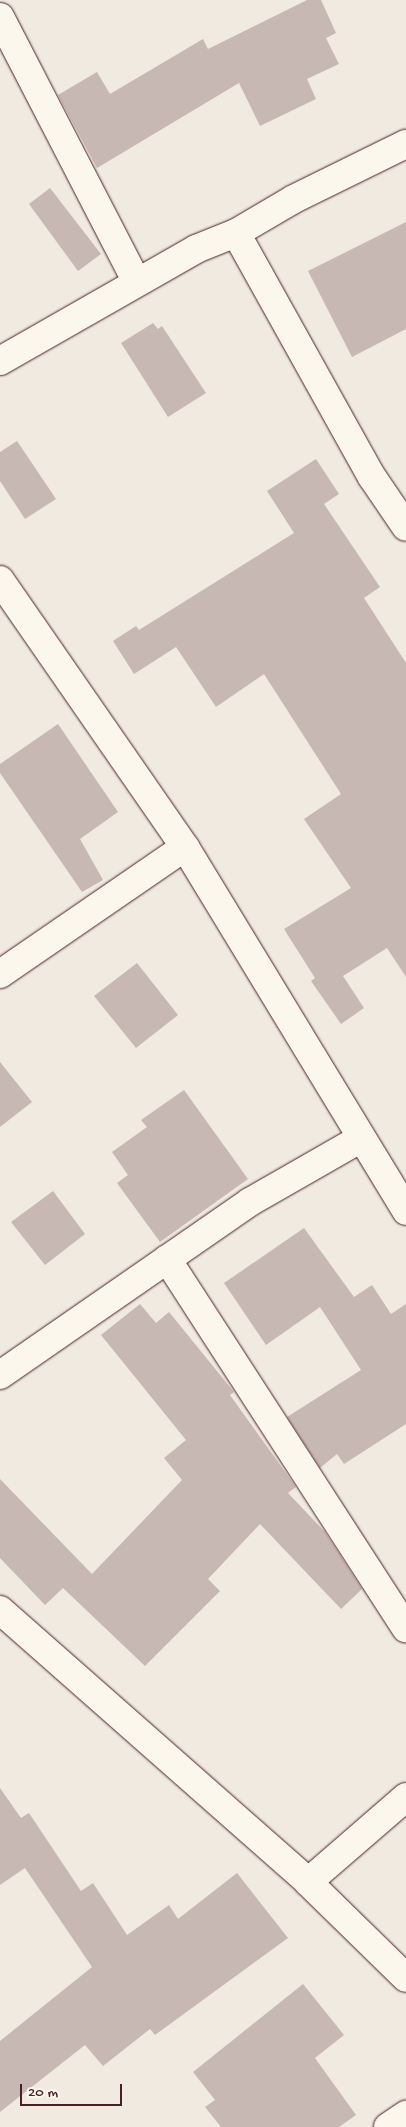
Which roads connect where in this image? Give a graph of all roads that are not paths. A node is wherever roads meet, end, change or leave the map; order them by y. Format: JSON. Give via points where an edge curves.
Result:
{"nodes":[{"id":1,"x":0,"y":17,"type":"edge"},
{"id":2,"x":406,"y":144,"type":"edge"},
{"id":3,"x":236,"y":233,"type":"junction"},
{"id":4,"x":138,"y":282,"type":"junction"},
{"id":5,"x":0,"y":360,"type":"edge"},
{"id":6,"x":406,"y":527,"type":"edge"},
{"id":7,"x":0,"y":580,"type":"edge"},
{"id":8,"x":185,"y":847,"type":"junction"},
{"id":9,"x":0,"y":974,"type":"edge"},
{"id":10,"x":360,"y":1139,"type":"junction"},
{"id":11,"x":406,"y":1211,"type":"edge"},
{"id":12,"x":167,"y":1259,"type":"junction"},
{"id":13,"x":0,"y":1376,"type":"edge"},
{"id":14,"x":0,"y":1610,"type":"edge"},
{"id":15,"x":406,"y":1629,"type":"edge"},
{"id":16,"x":406,"y":1797,"type":"edge"},
{"id":17,"x":308,"y":1882,"type":"junction"},
{"id":18,"x":406,"y":1978,"type":"edge"},
{"id":19,"x":406,"y":2115,"type":"edge"},
{"id":20,"x":388,"y":2127,"type":"edge"}],
"edges":[{"from":1,"to":4,"type":"street"},
{"from":2,"to":3,"type":"street","via":[[294,199]]},
{"from":3,"to":4,"type":"street","via":[[196,249]]},
{"from":3,"to":6,"type":"street","via":[[372,477]]},
{"from":4,"to":5,"type":"street"},
{"from":7,"to":8,"type":"street"},
{"from":8,"to":9,"type":"street"},
{"from":8,"to":10,"type":"street"},
{"from":10,"to":11,"type":"street"},
{"from":10,"to":12,"type":"street","via":[[250,1202]]},
{"from":12,"to":13,"type":"street"},
{"from":12,"to":15,"type":"street"},
{"from":14,"to":17,"type":"street"},
{"from":16,"to":17,"type":"street"},
{"from":17,"to":18,"type":"street"},
{"from":19,"to":20,"type":"street"}]}
